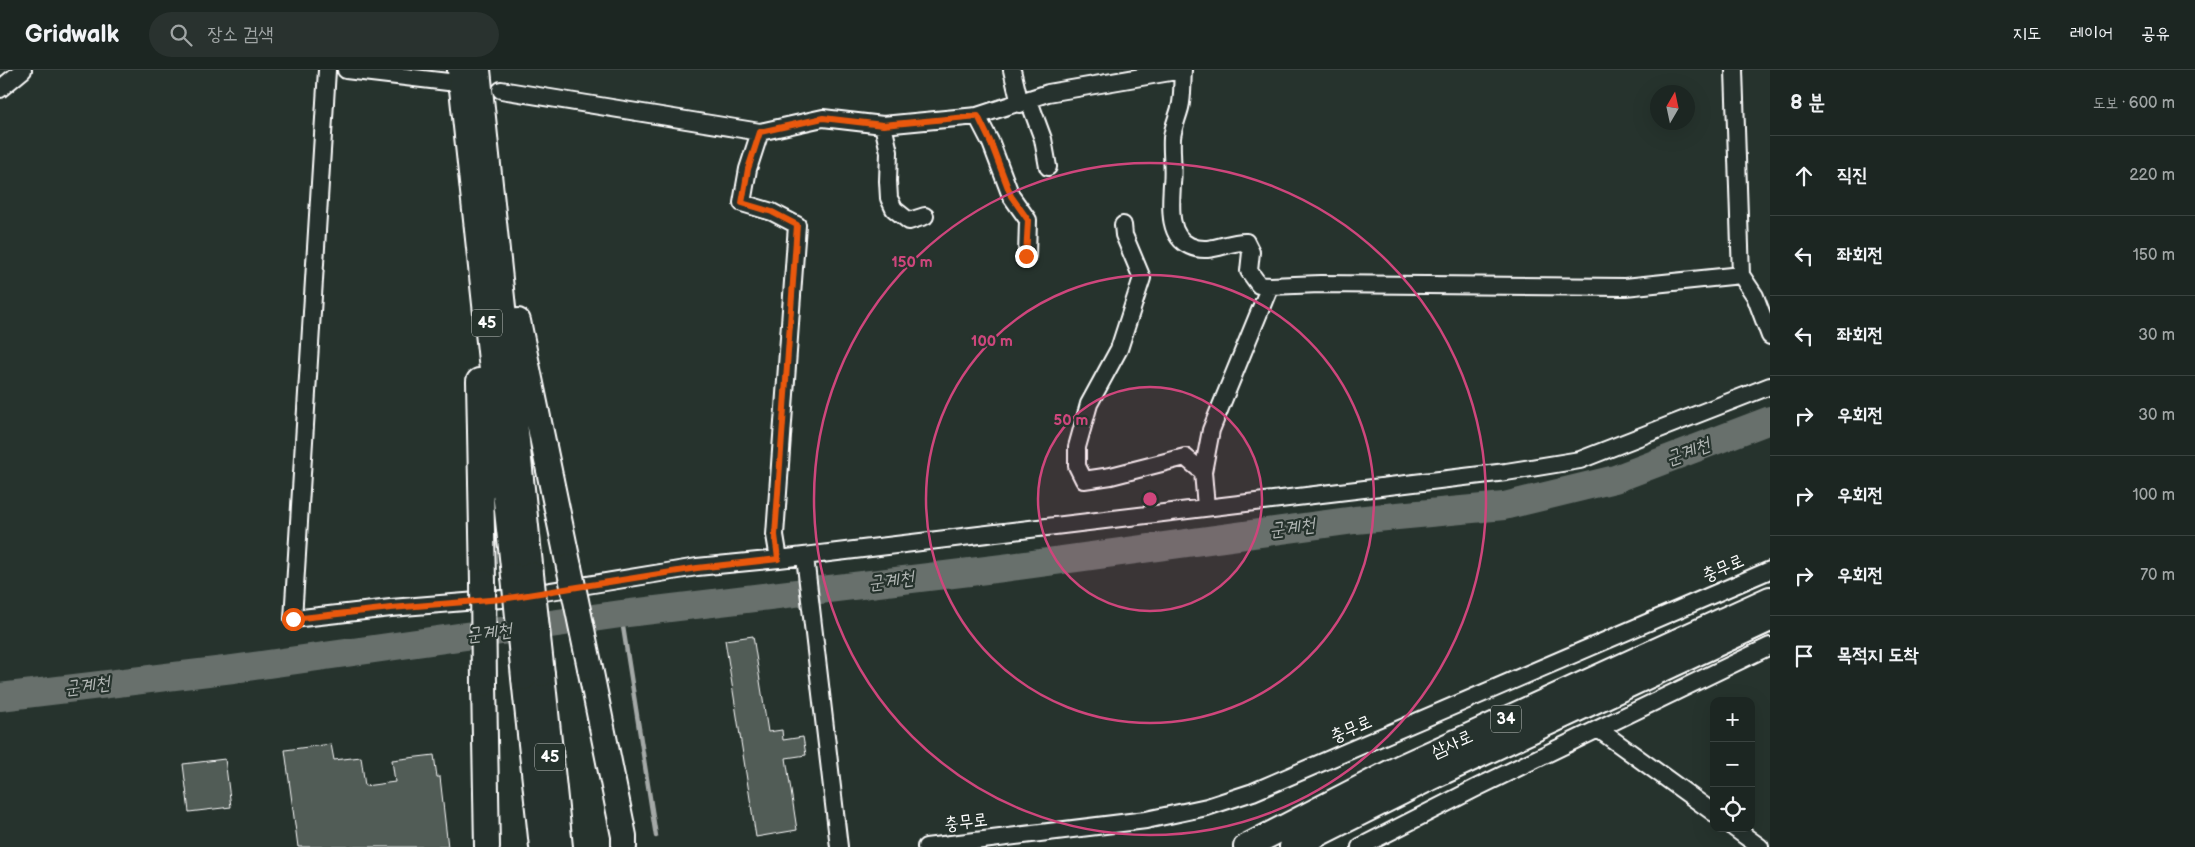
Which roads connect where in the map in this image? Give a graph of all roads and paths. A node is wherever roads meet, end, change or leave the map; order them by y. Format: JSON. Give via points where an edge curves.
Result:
{"nodes":[{"id":1,"x":23,"y":70,"type":"edge"},
{"id":2,"x":327,"y":70,"type":"edge"},
{"id":3,"x":346,"y":70,"type":"edge"},
{"id":4,"x":478,"y":70,"type":"edge"},
{"id":5,"x":1012,"y":70,"type":"edge"},
{"id":6,"x":1182,"y":70,"type":"edge"},
{"id":7,"x":1734,"y":70,"type":"edge"},
{"id":8,"x":1143,"y":73,"type":"edge"},
{"id":9,"x":454,"y":76,"type":"edge"},
{"id":10,"x":0,"y":89,"type":"edge"},
{"id":11,"x":501,"y":90,"type":"dead end"},
{"id":12,"x":1025,"y":102,"type":"junction"},
{"id":13,"x":978,"y":116,"type":"junction"},
{"id":14,"x":883,"y":125,"type":"junction"},
{"id":15,"x":760,"y":132,"type":"junction"},
{"id":16,"x":1048,"y":167,"type":"dead end"},
{"id":17,"x":490,"y":188,"type":"junction"},
{"id":18,"x":925,"y":216,"type":"dead end"},
{"id":19,"x":476,"y":225,"type":"junction"},
{"id":20,"x":1123,"y":225,"type":"dead end"},
{"id":21,"x":1026,"y":256,"type":"dead end"},
{"id":22,"x":1741,"y":275,"type":"junction"},
{"id":23,"x":1270,"y":286,"type":"junction"},
{"id":24,"x":1770,"y":336,"type":"edge"},
{"id":25,"x":1770,"y":386,"type":"edge"},
{"id":26,"x":1203,"y":472,"type":"junction"},
{"id":27,"x":1206,"y":507,"type":"junction"},
{"id":28,"x":778,"y":559,"type":"junction"},
{"id":29,"x":806,"y":565,"type":"junction"},
{"id":30,"x":1770,"y":570,"type":"edge"},
{"id":31,"x":522,"y":575,"type":"junction"},
{"id":32,"x":1770,"y":599,"type":"edge"},
{"id":33,"x":1770,"y":619,"type":"edge"},
{"id":34,"x":1770,"y":646,"type":"edge"},
{"id":35,"x":1598,"y":729,"type":"junction"},
{"id":36,"x":1710,"y":811,"type":"edge"},
{"id":37,"x":1739,"y":832,"type":"edge"},
{"id":38,"x":551,"y":843,"type":"edge"},
{"id":39,"x":627,"y":843,"type":"edge"},
{"id":40,"x":959,"y":845,"type":"edge"},
{"id":41,"x":487,"y":847,"type":"edge"},
{"id":42,"x":839,"y":847,"type":"edge"},
{"id":43,"x":926,"y":847,"type":"edge"},
{"id":44,"x":1246,"y":847,"type":"edge"},
{"id":45,"x":1292,"y":847,"type":"edge"},
{"id":46,"x":1360,"y":847,"type":"edge"},
{"id":47,"x":1760,"y":847,"type":"edge"}],
"edges":[{"from":1,"to":10,"type":"street"},
{"from":2,"to":28,"type":"street","via":[[293,619],[502,599],[697,568]]},
{"from":3,"to":9,"type":"street"},
{"from":4,"to":17,"type":"highway","number":"45"},
{"from":5,"to":12,"type":"street"},
{"from":6,"to":8,"type":"street"},
{"from":6,"to":23,"type":"street","via":[[1180,108],[1174,121],[1171,160],[1170,209],[1174,227],[1181,240],[1201,250],[1246,242],[1251,252],[1249,271],[1259,285]]},
{"from":7,"to":22,"type":"street"},
{"from":8,"to":12,"type":"street","via":[[1048,93]]},
{"from":9,"to":19,"type":"highway","number":"45"},
{"from":11,"to":15,"type":"street"},
{"from":12,"to":13,"type":"street"},
{"from":12,"to":16,"type":"street","via":[[1043,139]]},
{"from":13,"to":14,"type":"street"},
{"from":13,"to":21,"type":"street","via":[[1011,196],[1028,220]]},
{"from":14,"to":15,"type":"street","via":[[823,118]]},
{"from":14,"to":18,"type":"street","via":[[894,210],[909,221]]},
{"from":15,"to":28,"type":"street","via":[[748,169],[742,203],[772,212],[797,225],[775,535]]},
{"from":17,"to":31,"type":"highway","number":"45"},
{"from":17,"to":39,"type":"highway","bridge":true},
{"from":19,"to":31,"type":"highway","number":"45"},
{"from":19,"to":41,"type":"highway","bridge":true},
{"from":20,"to":26,"type":"street","via":[[1142,278],[1119,349],[1089,404],[1077,447],[1076,466],[1084,480],[1185,457]]},
{"from":22,"to":23,"type":"street","via":[[1625,286]]},
{"from":22,"to":24,"type":"street","via":[[1755,296]]},
{"from":23,"to":26,"type":"street","via":[[1211,430]]},
{"from":25,"to":27,"type":"street","via":[[1580,460],[1506,472]]},
{"from":26,"to":27,"type":"street"},
{"from":27,"to":29,"type":"street"},
{"from":28,"to":29,"type":"street"},
{"from":29,"to":42,"type":"street"},
{"from":30,"to":40,"type":"street","name":"충무로","via":[[1253,792],[1207,807],[1146,820]]},
{"from":31,"to":38,"type":"highway","number":"45","bridge":true},
{"from":32,"to":44,"type":"highway","name":"삼사로","number":"34","via":[[1401,767]]},
{"from":33,"to":45,"type":"highway","name":"삼사로","number":"34","via":[[1439,774]]},
{"from":34,"to":35,"type":"street"},
{"from":35,"to":36,"type":"street"},
{"from":35,"to":46,"type":"street"},
{"from":37,"to":47,"type":"street"},
{"from":40,"to":43,"type":"street","name":"충무로"}]}
